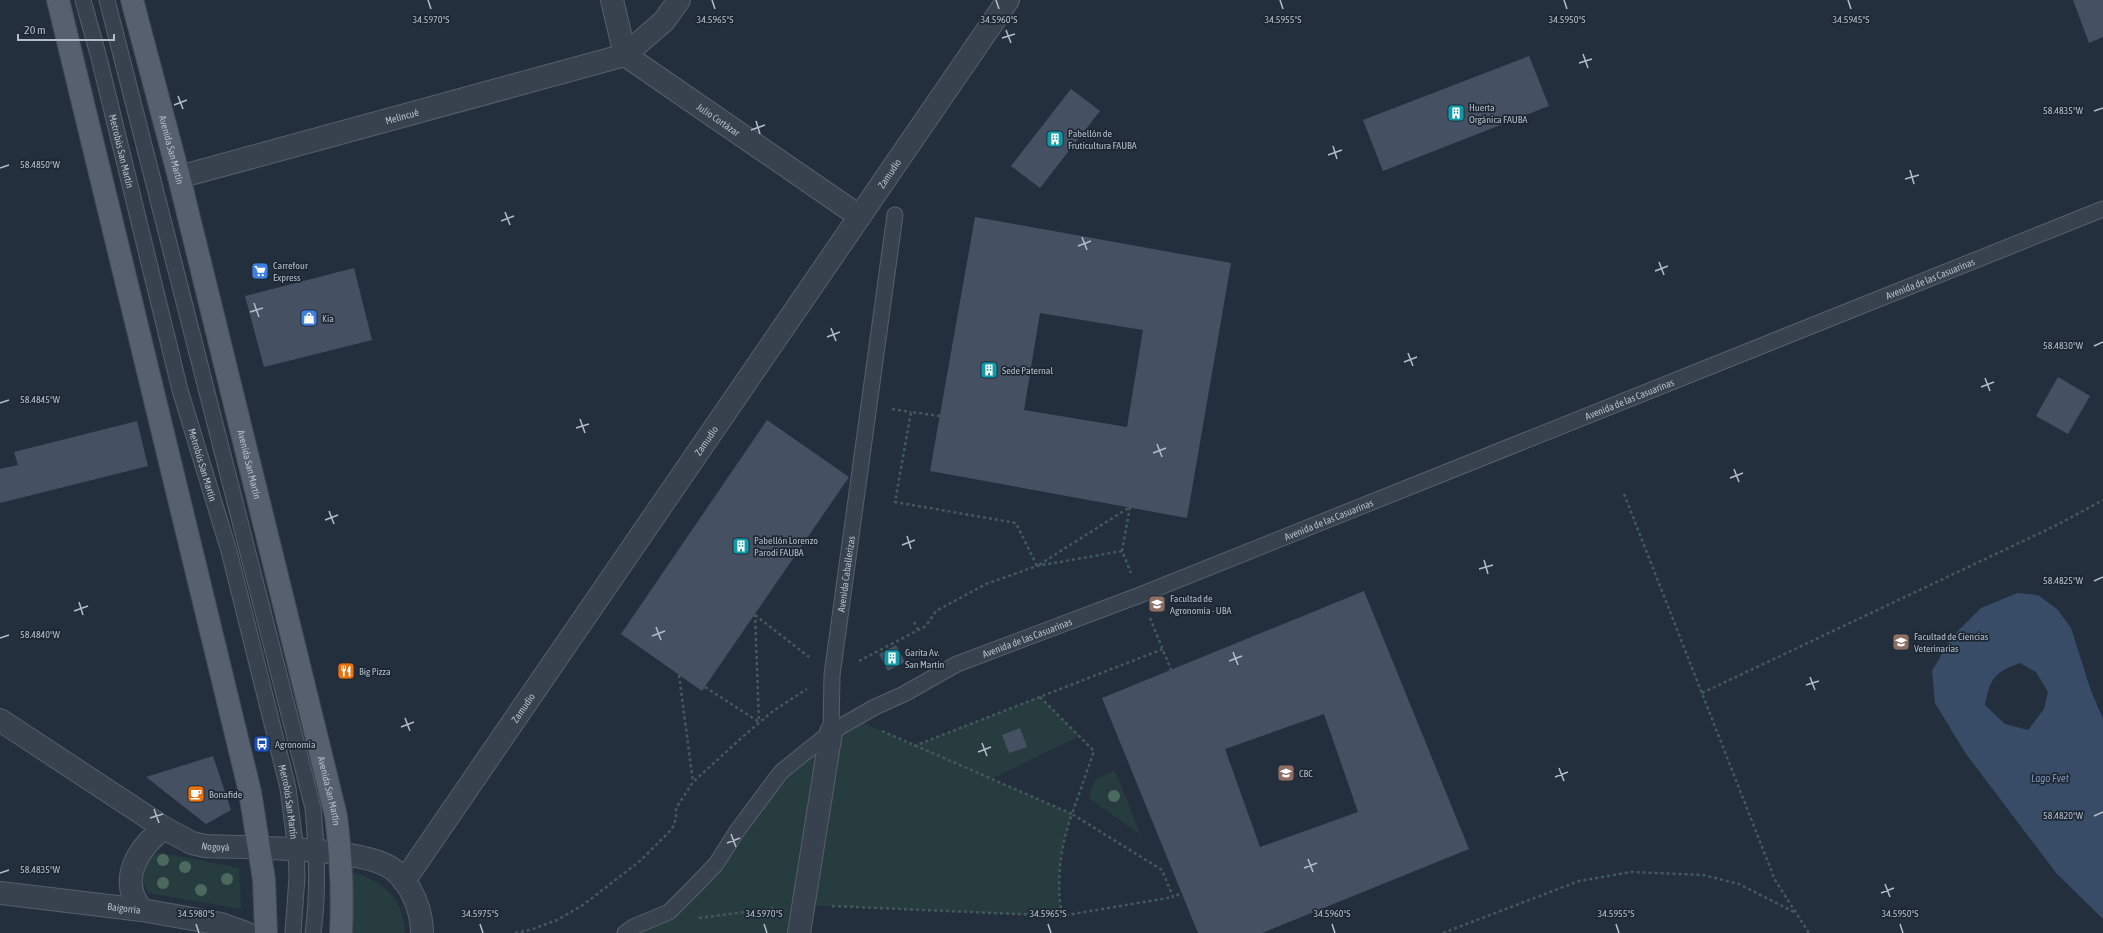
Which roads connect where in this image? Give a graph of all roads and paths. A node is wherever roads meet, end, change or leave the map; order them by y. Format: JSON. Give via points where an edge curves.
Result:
{"nodes":[{"id":1,"x":58,"y":0,"type":"edge"},
{"id":2,"x":83,"y":0,"type":"edge"},
{"id":3,"x":107,"y":0,"type":"edge"},
{"id":4,"x":132,"y":0,"type":"edge"},
{"id":5,"x":612,"y":0,"type":"edge"},
{"id":6,"x":679,"y":0,"type":"edge"},
{"id":7,"x":1008,"y":0,"type":"edge"},
{"id":8,"x":626,"y":55,"type":"junction"},
{"id":9,"x":179,"y":177,"type":"junction"},
{"id":10,"x":2103,"y":209,"type":"edge"},
{"id":11,"x":895,"y":214,"type":"dead end"},
{"id":12,"x":859,"y":216,"type":"junction"},
{"id":13,"x":940,"y":416,"type":"dead end"},
{"id":14,"x":1624,"y":494,"type":"dead end"},
{"id":15,"x":2103,"y":500,"type":"edge"},
{"id":16,"x":1037,"y":566,"type":"junction"},
{"id":17,"x":1140,"y":595,"type":"junction"},
{"id":18,"x":914,"y":622,"type":"dead end"},
{"id":19,"x":918,"y":630,"type":"junction"},
{"id":20,"x":1162,"y":649,"type":"junction"},
{"id":21,"x":1171,"y":670,"type":"dead end"},
{"id":22,"x":679,"y":675,"type":"dead end"},
{"id":23,"x":832,"y":675,"type":"junction"},
{"id":24,"x":705,"y":687,"type":"dead end"},
{"id":25,"x":1702,"y":693,"type":"junction"},
{"id":26,"x":1040,"y":697,"type":"junction"},
{"id":27,"x":856,"y":719,"type":"junction"},
{"id":28,"x":0,"y":720,"type":"edge"},
{"id":29,"x":759,"y":722,"type":"junction"},
{"id":30,"x":831,"y":732,"type":"junction"},
{"id":31,"x":914,"y":746,"type":"junction"},
{"id":32,"x":694,"y":782,"type":"junction"},
{"id":33,"x":1072,"y":814,"type":"junction"},
{"id":34,"x":164,"y":828,"type":"junction"},
{"id":35,"x":260,"y":848,"type":"junction"},
{"id":36,"x":296,"y":850,"type":"junction"},
{"id":37,"x":318,"y":851,"type":"junction"},
{"id":38,"x":341,"y":854,"type":"junction"},
{"id":39,"x":404,"y":880,"type":"junction"},
{"id":40,"x":0,"y":893,"type":"edge"},
{"id":41,"x":1182,"y":893,"type":"dead end"},
{"id":42,"x":1173,"y":897,"type":"junction"},
{"id":43,"x":802,"y":905,"type":"junction"},
{"id":44,"x":142,"y":910,"type":"junction"},
{"id":45,"x":1798,"y":914,"type":"junction"},
{"id":46,"x":1062,"y":916,"type":"junction"},
{"id":47,"x":695,"y":919,"type":"dead end"},
{"id":48,"x":246,"y":933,"type":"edge"},
{"id":49,"x":266,"y":933,"type":"edge"},
{"id":50,"x":293,"y":933,"type":"edge"},
{"id":51,"x":313,"y":933,"type":"edge"},
{"id":52,"x":341,"y":933,"type":"edge"},
{"id":53,"x":422,"y":933,"type":"edge"},
{"id":54,"x":515,"y":933,"type":"edge"},
{"id":55,"x":625,"y":933,"type":"edge"},
{"id":56,"x":799,"y":933,"type":"edge"},
{"id":57,"x":1443,"y":933,"type":"edge"},
{"id":58,"x":1810,"y":933,"type":"edge"}],
"edges":[{"from":1,"to":35,"type":"main road","via":[[248,784]]},
{"from":2,"to":36,"type":"lane","name":"Metrobús San Martín","via":[[180,390],[229,552],[288,788]]},
{"from":3,"to":37,"type":"lane","name":"Metrobús San Martín","via":[[311,800]]},
{"from":4,"to":9,"type":"main road","name":"Avenida San Martín"},
{"from":5,"to":8,"type":"street"},
{"from":6,"to":8,"type":"street","via":[[664,21]]},
{"from":7,"to":12,"type":"street","name":"Zamudio"},
{"from":8,"to":9,"type":"street","name":"Melincué"},
{"from":8,"to":12,"type":"street","name":"Julio Cortázar"},
{"from":9,"to":38,"type":"main road","name":"Avenida San Martín","via":[[336,816]]},
{"from":10,"to":17,"type":"lane","name":"Avenida de las Casuarinas"},
{"from":11,"to":23,"type":"lane","name":"Avenida Caballerizas"},
{"from":12,"to":39,"type":"street","name":"Zamudio"},
{"from":13,"to":16,"type":"path","via":[[911,412],[895,502],[1016,523]]},
{"from":14,"to":25,"type":"path"},
{"from":15,"to":25,"type":"path","via":[[2057,525]]},
{"from":16,"to":16,"type":"path","via":[[1122,551],[1130,507],[1070,545]]},
{"from":16,"to":19,"type":"path","via":[[986,584],[936,611],[926,626]]},
{"from":17,"to":20,"type":"path"},
{"from":17,"to":27,"type":"lane","name":"Avenida de las Casuarinas","via":[[957,664]]},
{"from":18,"to":19,"type":"path"},
{"from":19,"to":23,"type":"path"},
{"from":20,"to":21,"type":"path"},
{"from":20,"to":26,"type":"path"},
{"from":22,"to":32,"type":"path"},
{"from":23,"to":29,"type":"path","via":[[789,700]]},
{"from":23,"to":29,"type":"path","via":[[754,614]]},
{"from":23,"to":30,"type":"lane","name":"Avenida Caballerizas"},
{"from":24,"to":29,"type":"path"},
{"from":25,"to":45,"type":"path","via":[[1775,880]]},
{"from":26,"to":31,"type":"path"},
{"from":26,"to":33,"type":"path","via":[[1094,751]]},
{"from":27,"to":30,"type":"lane","name":"Avenida de las Casuarinas"},
{"from":27,"to":31,"type":"path"},
{"from":28,"to":34,"type":"street","name":"Nogoyá"},
{"from":29,"to":32,"type":"path"},
{"from":30,"to":43,"type":"street","name":"Avenida Caballerizas"},
{"from":30,"to":55,"type":"lane","name":"Avenida de las Casuarinas","via":[[781,772],[716,864],[669,912]]},
{"from":31,"to":33,"type":"path"},
{"from":32,"to":54,"type":"path","via":[[676,808],[676,819],[672,829],[640,861],[583,905],[557,920]]},
{"from":33,"to":42,"type":"path","via":[[1162,870]]},
{"from":33,"to":46,"type":"path","via":[[1060,862],[1059,894]]},
{"from":34,"to":35,"type":"street","name":"Nogoyá","via":[[192,843],[205,846]]},
{"from":34,"to":44,"type":"street","via":[[140,851],[133,865],[132,892]]},
{"from":35,"to":36,"type":"street","name":"Nogoyá"},
{"from":35,"to":49,"type":"main road","via":[[266,895]]},
{"from":36,"to":37,"type":"street","name":"Nogoyá"},
{"from":36,"to":50,"type":"lane","name":"Metrobús San Martín"},
{"from":37,"to":38,"type":"street","name":"Nogoyá"},
{"from":37,"to":51,"type":"lane","name":"Metrobús San Martín"},
{"from":38,"to":39,"type":"street","name":"Nogoyá","via":[[366,857],[394,870]]},
{"from":38,"to":52,"type":"main road","name":"Avenida San Martín"},
{"from":39,"to":53,"type":"street","name":"Nogoyá","via":[[415,898]]},
{"from":40,"to":44,"type":"street","name":"Baigorria"},
{"from":41,"to":42,"type":"path"},
{"from":42,"to":46,"type":"path"},
{"from":43,"to":46,"type":"path"},
{"from":43,"to":47,"type":"path"},
{"from":43,"to":56,"type":"street","name":"Avenida Caballerizas"},
{"from":44,"to":48,"type":"street","name":"Baigorria","via":[[221,924]]},
{"from":45,"to":57,"type":"path","via":[[1739,884],[1703,875],[1631,872],[1579,881]]},
{"from":45,"to":58,"type":"path"}]}
